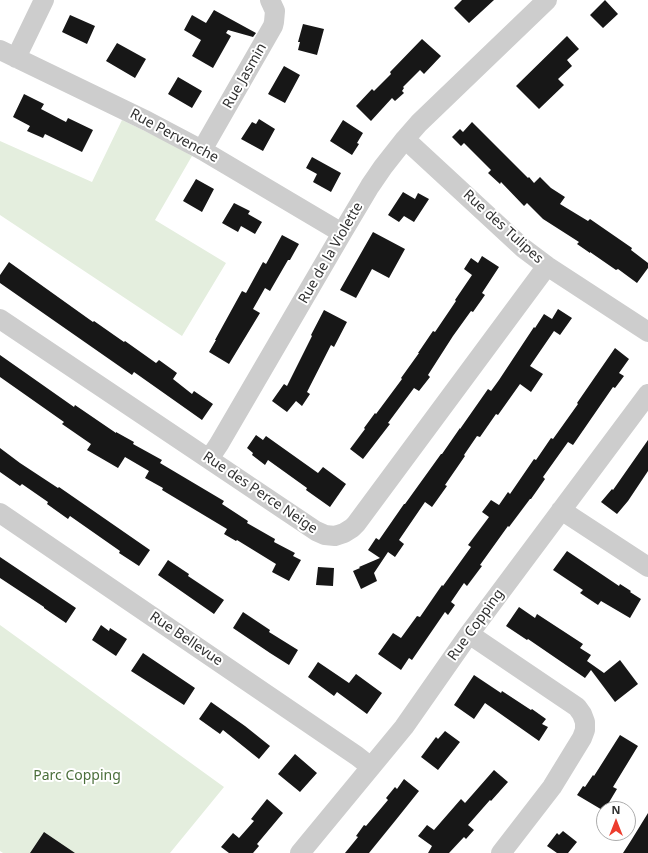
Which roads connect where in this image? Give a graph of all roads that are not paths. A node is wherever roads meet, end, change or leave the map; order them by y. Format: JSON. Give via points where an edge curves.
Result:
{"nodes":[{"id":1,"x":44,"y":0,"type":"edge"},
{"id":2,"x":270,"y":0,"type":"edge"},
{"id":3,"x":547,"y":0,"type":"edge"},
{"id":4,"x":8,"y":54,"type":"edge"},
{"id":5,"x":405,"y":139,"type":"junction"},
{"id":6,"x":202,"y":150,"type":"junction"},
{"id":7,"x":342,"y":233,"type":"junction"},
{"id":8,"x":547,"y":266,"type":"junction"},
{"id":9,"x":0,"y":319,"type":"edge"},
{"id":10,"x":648,"y":332,"type":"edge"},
{"id":11,"x":648,"y":394,"type":"edge"},
{"id":12,"x":209,"y":459,"type":"junction"},
{"id":13,"x":561,"y":510,"type":"junction"},
{"id":14,"x":0,"y":513,"type":"edge"},
{"id":15,"x":648,"y":567,"type":"edge"},
{"id":16,"x":468,"y":634,"type":"junction"},
{"id":17,"x":371,"y":767,"type":"junction"},
{"id":18,"x":300,"y":853,"type":"edge"},
{"id":19,"x":501,"y":853,"type":"edge"}],
"edges":[{"from":1,"to":4,"type":"street"},
{"from":2,"to":6,"type":"street","name":"Rue Jasmin","via":[[275,11],[273,26]]},
{"from":3,"to":5,"type":"street","name":"Rue de la Violette"},
{"from":4,"to":6,"type":"street","name":"Rue Pervenche"},
{"from":5,"to":7,"type":"street","name":"Rue de la Violette","via":[[377,175]]},
{"from":5,"to":8,"type":"street","name":"Rue des Tulipes","via":[[522,248]]},
{"from":6,"to":7,"type":"street","name":"Rue Pervenche"},
{"from":7,"to":12,"type":"street","name":"Rue de la Violette"},
{"from":8,"to":10,"type":"street","name":"Rue des Tulipes"},
{"from":8,"to":12,"type":"street","name":"Rue des Perce Neige","via":[[356,524],[344,533],[330,536],[316,531]]},
{"from":9,"to":12,"type":"street","name":"Rue des Perce Neige"},
{"from":11,"to":13,"type":"street","name":"Rue Copping"},
{"from":13,"to":15,"type":"street"},
{"from":13,"to":16,"type":"street","name":"Rue Copping"},
{"from":14,"to":17,"type":"street","name":"Rue Bellevue"},
{"from":16,"to":17,"type":"street","name":"Rue Copping","via":[[411,717]]},
{"from":16,"to":19,"type":"street","via":[[577,707],[585,722],[582,738],[552,787]]},
{"from":17,"to":18,"type":"street","name":"Rue Copping"}]}
